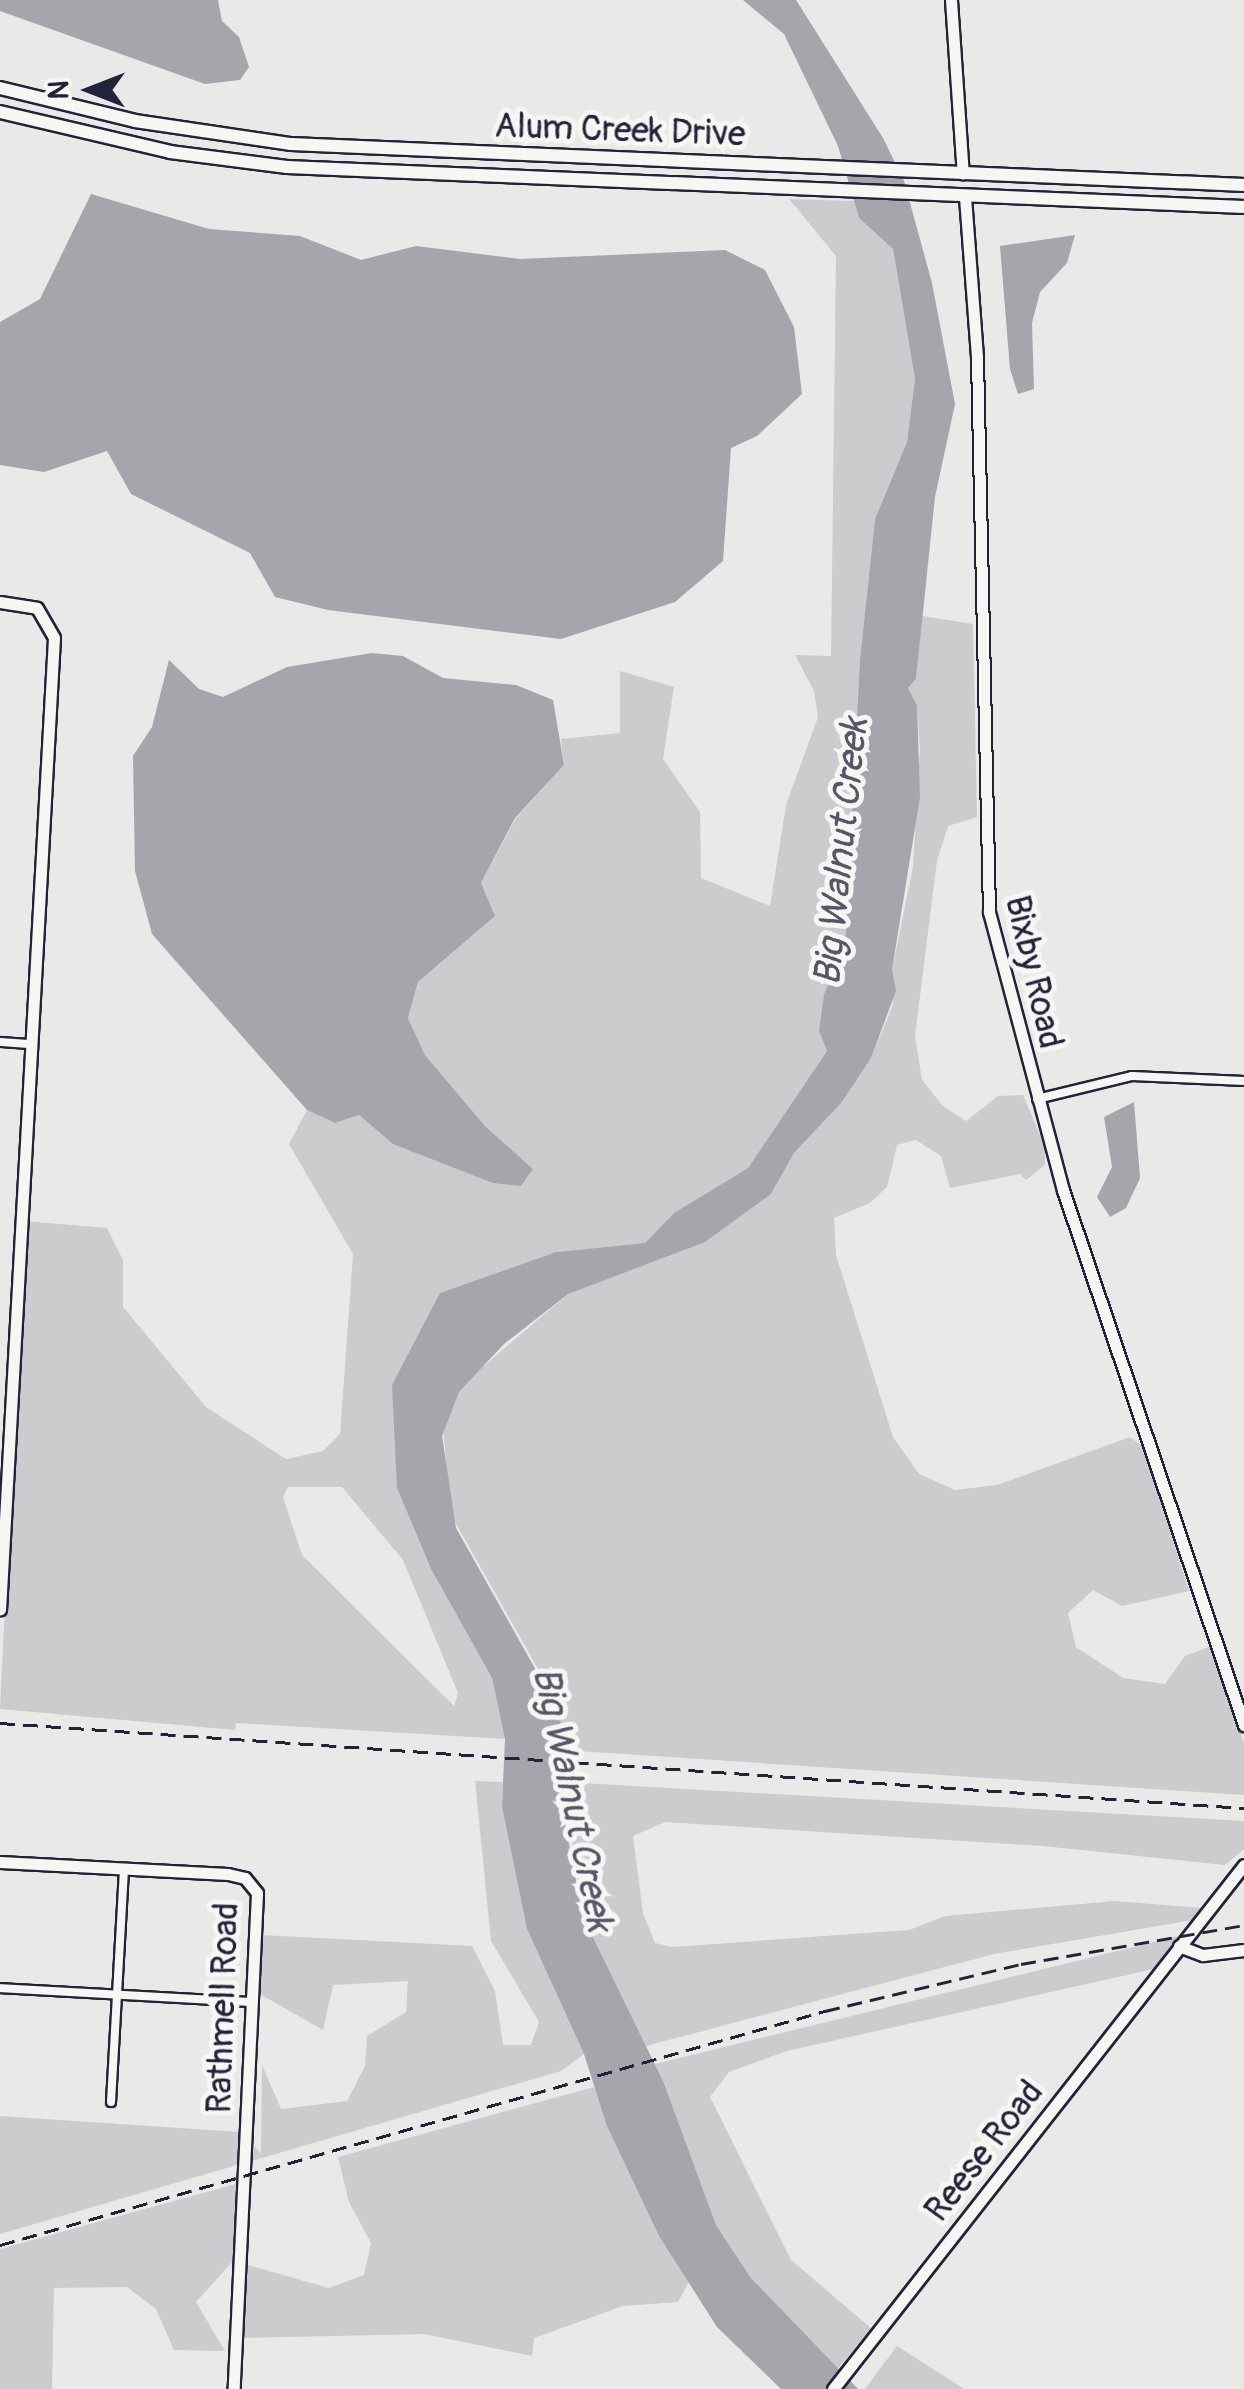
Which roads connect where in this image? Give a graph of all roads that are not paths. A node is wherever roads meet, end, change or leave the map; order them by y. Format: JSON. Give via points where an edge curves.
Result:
{"nodes":[{"id":1,"x":951,"y":0,"type":"edge"},
{"id":2,"x":0,"y":88,"type":"edge"},
{"id":3,"x":0,"y":112,"type":"edge"},
{"id":4,"x":963,"y":174,"type":"junction"},
{"id":5,"x":1244,"y":185,"type":"edge"},
{"id":6,"x":966,"y":197,"type":"junction"},
{"id":7,"x":1244,"y":207,"type":"edge"},
{"id":8,"x":0,"y":602,"type":"edge"},
{"id":9,"x":0,"y":1042,"type":"edge"},
{"id":10,"x":31,"y":1044,"type":"junction"},
{"id":11,"x":1244,"y":1081,"type":"edge"},
{"id":12,"x":1036,"y":1099,"type":"junction"},
{"id":13,"x":5,"y":1423,"type":"edge"},
{"id":14,"x":0,"y":1610,"type":"edge"},
{"id":15,"x":1244,"y":1726,"type":"edge"},
{"id":16,"x":0,"y":1862,"type":"edge"},
{"id":17,"x":1244,"y":1865,"type":"edge"},
{"id":18,"x":124,"y":1868,"type":"junction"},
{"id":19,"x":1179,"y":1946,"type":"junction"},
{"id":20,"x":1244,"y":1950,"type":"edge"},
{"id":21,"x":0,"y":1988,"type":"edge"},
{"id":22,"x":117,"y":1994,"type":"junction"},
{"id":23,"x":251,"y":2002,"type":"junction"},
{"id":24,"x":111,"y":2102,"type":"dead end"},
{"id":25,"x":234,"y":2389,"type":"edge"},
{"id":26,"x":833,"y":2389,"type":"edge"}],
"edges":[{"from":1,"to":4,"type":"street"},
{"from":2,"to":4,"type":"main road","name":"Alum Creek Drive","via":[[135,121],[278,143]]},
{"from":3,"to":6,"type":"main road","name":"Alum Creek Drive","via":[[170,152],[287,167]]},
{"from":4,"to":5,"type":"main road","name":"Alum Creek Drive"},
{"from":6,"to":7,"type":"main road","name":"Alum Creek Drive"},
{"from":6,"to":12,"type":"street","name":"Bixby Road","via":[[978,376],[984,886]]},
{"from":8,"to":10,"type":"street","via":[[37,608],[54,638]]},
{"from":9,"to":10,"type":"street"},
{"from":10,"to":13,"type":"street"},
{"from":11,"to":12,"type":"street","via":[[1132,1076]]},
{"from":12,"to":15,"type":"street","name":"Bixby Road"},
{"from":13,"to":14,"type":"street"},
{"from":16,"to":18,"type":"street","name":"Rathmell Road"},
{"from":17,"to":19,"type":"street"},
{"from":18,"to":22,"type":"street"},
{"from":18,"to":23,"type":"street","name":"Rathmell Road","via":[[228,1874],[250,1882],[260,1905]]},
{"from":19,"to":20,"type":"street","via":[[1203,1955]]},
{"from":19,"to":26,"type":"street","name":"Reese Road"},
{"from":21,"to":22,"type":"street"},
{"from":22,"to":23,"type":"street"},
{"from":22,"to":24,"type":"street"},
{"from":23,"to":25,"type":"street","name":"Rathmell Road"}]}
